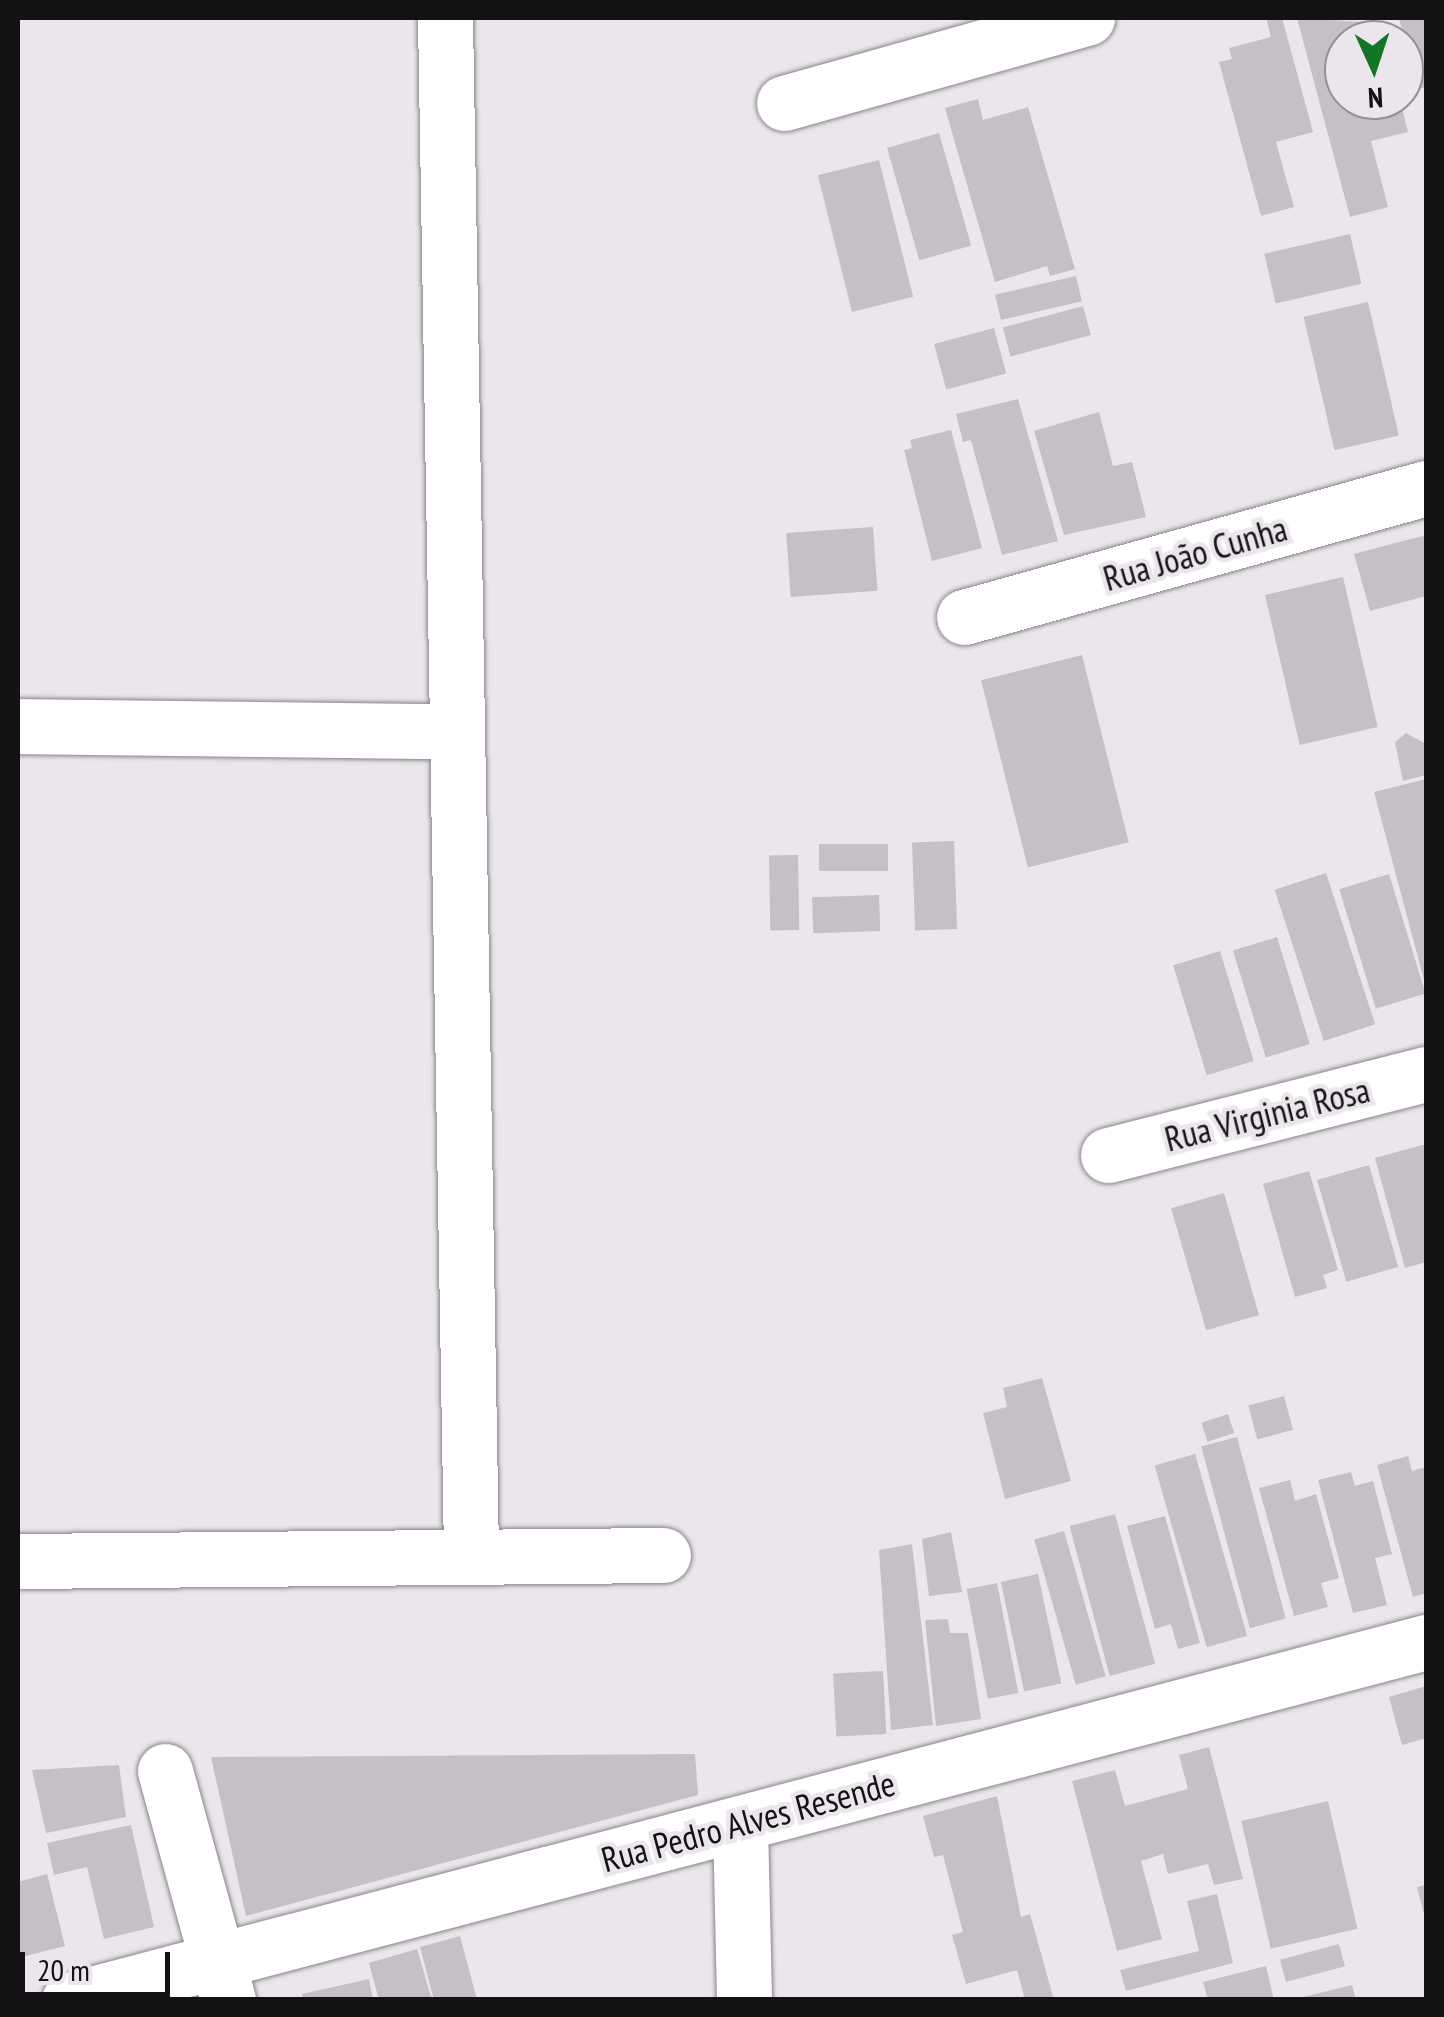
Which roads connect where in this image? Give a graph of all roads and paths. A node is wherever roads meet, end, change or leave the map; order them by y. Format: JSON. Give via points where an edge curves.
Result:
{"nodes":[{"id":1,"x":445,"y":18,"type":"edge"},
{"id":2,"x":1087,"y":18,"type":"edge"},
{"id":3,"x":784,"y":102,"type":"dead end"},
{"id":4,"x":1426,"y":488,"type":"edge"},
{"id":5,"x":964,"y":617,"type":"dead end"},
{"id":6,"x":18,"y":726,"type":"edge"},
{"id":7,"x":457,"y":732,"type":"junction"},
{"id":8,"x":1426,"y":1074,"type":"edge"},
{"id":9,"x":1108,"y":1155,"type":"dead end"},
{"id":10,"x":664,"y":1556,"type":"dead end"},
{"id":11,"x":471,"y":1557,"type":"junction"},
{"id":12,"x":18,"y":1562,"type":"edge"},
{"id":13,"x":1426,"y":1642,"type":"edge"},
{"id":14,"x":165,"y":1771,"type":"dead end"},
{"id":15,"x":740,"y":1823,"type":"junction"},
{"id":16,"x":222,"y":1980,"type":"edge"},
{"id":17,"x":69,"y":2000,"type":"edge"},
{"id":18,"x":744,"y":2000,"type":"edge"}],
"edges":[{"from":1,"to":7,"type":"street"},
{"from":2,"to":3,"type":"street"},
{"from":4,"to":5,"type":"street","name":"Rua João Cunha"},
{"from":6,"to":7,"type":"street"},
{"from":7,"to":11,"type":"street"},
{"from":8,"to":9,"type":"street","name":"Rua Virginia Rosa"},
{"from":10,"to":11,"type":"street"},
{"from":11,"to":12,"type":"street"},
{"from":13,"to":15,"type":"street","name":"Rua Pedro Alves Resende"},
{"from":14,"to":16,"type":"street"},
{"from":15,"to":16,"type":"street","name":"Rua Pedro Alves Resende"},
{"from":15,"to":18,"type":"street"},
{"from":16,"to":17,"type":"street","name":"Rua Pedro Alves Resende"}]}
